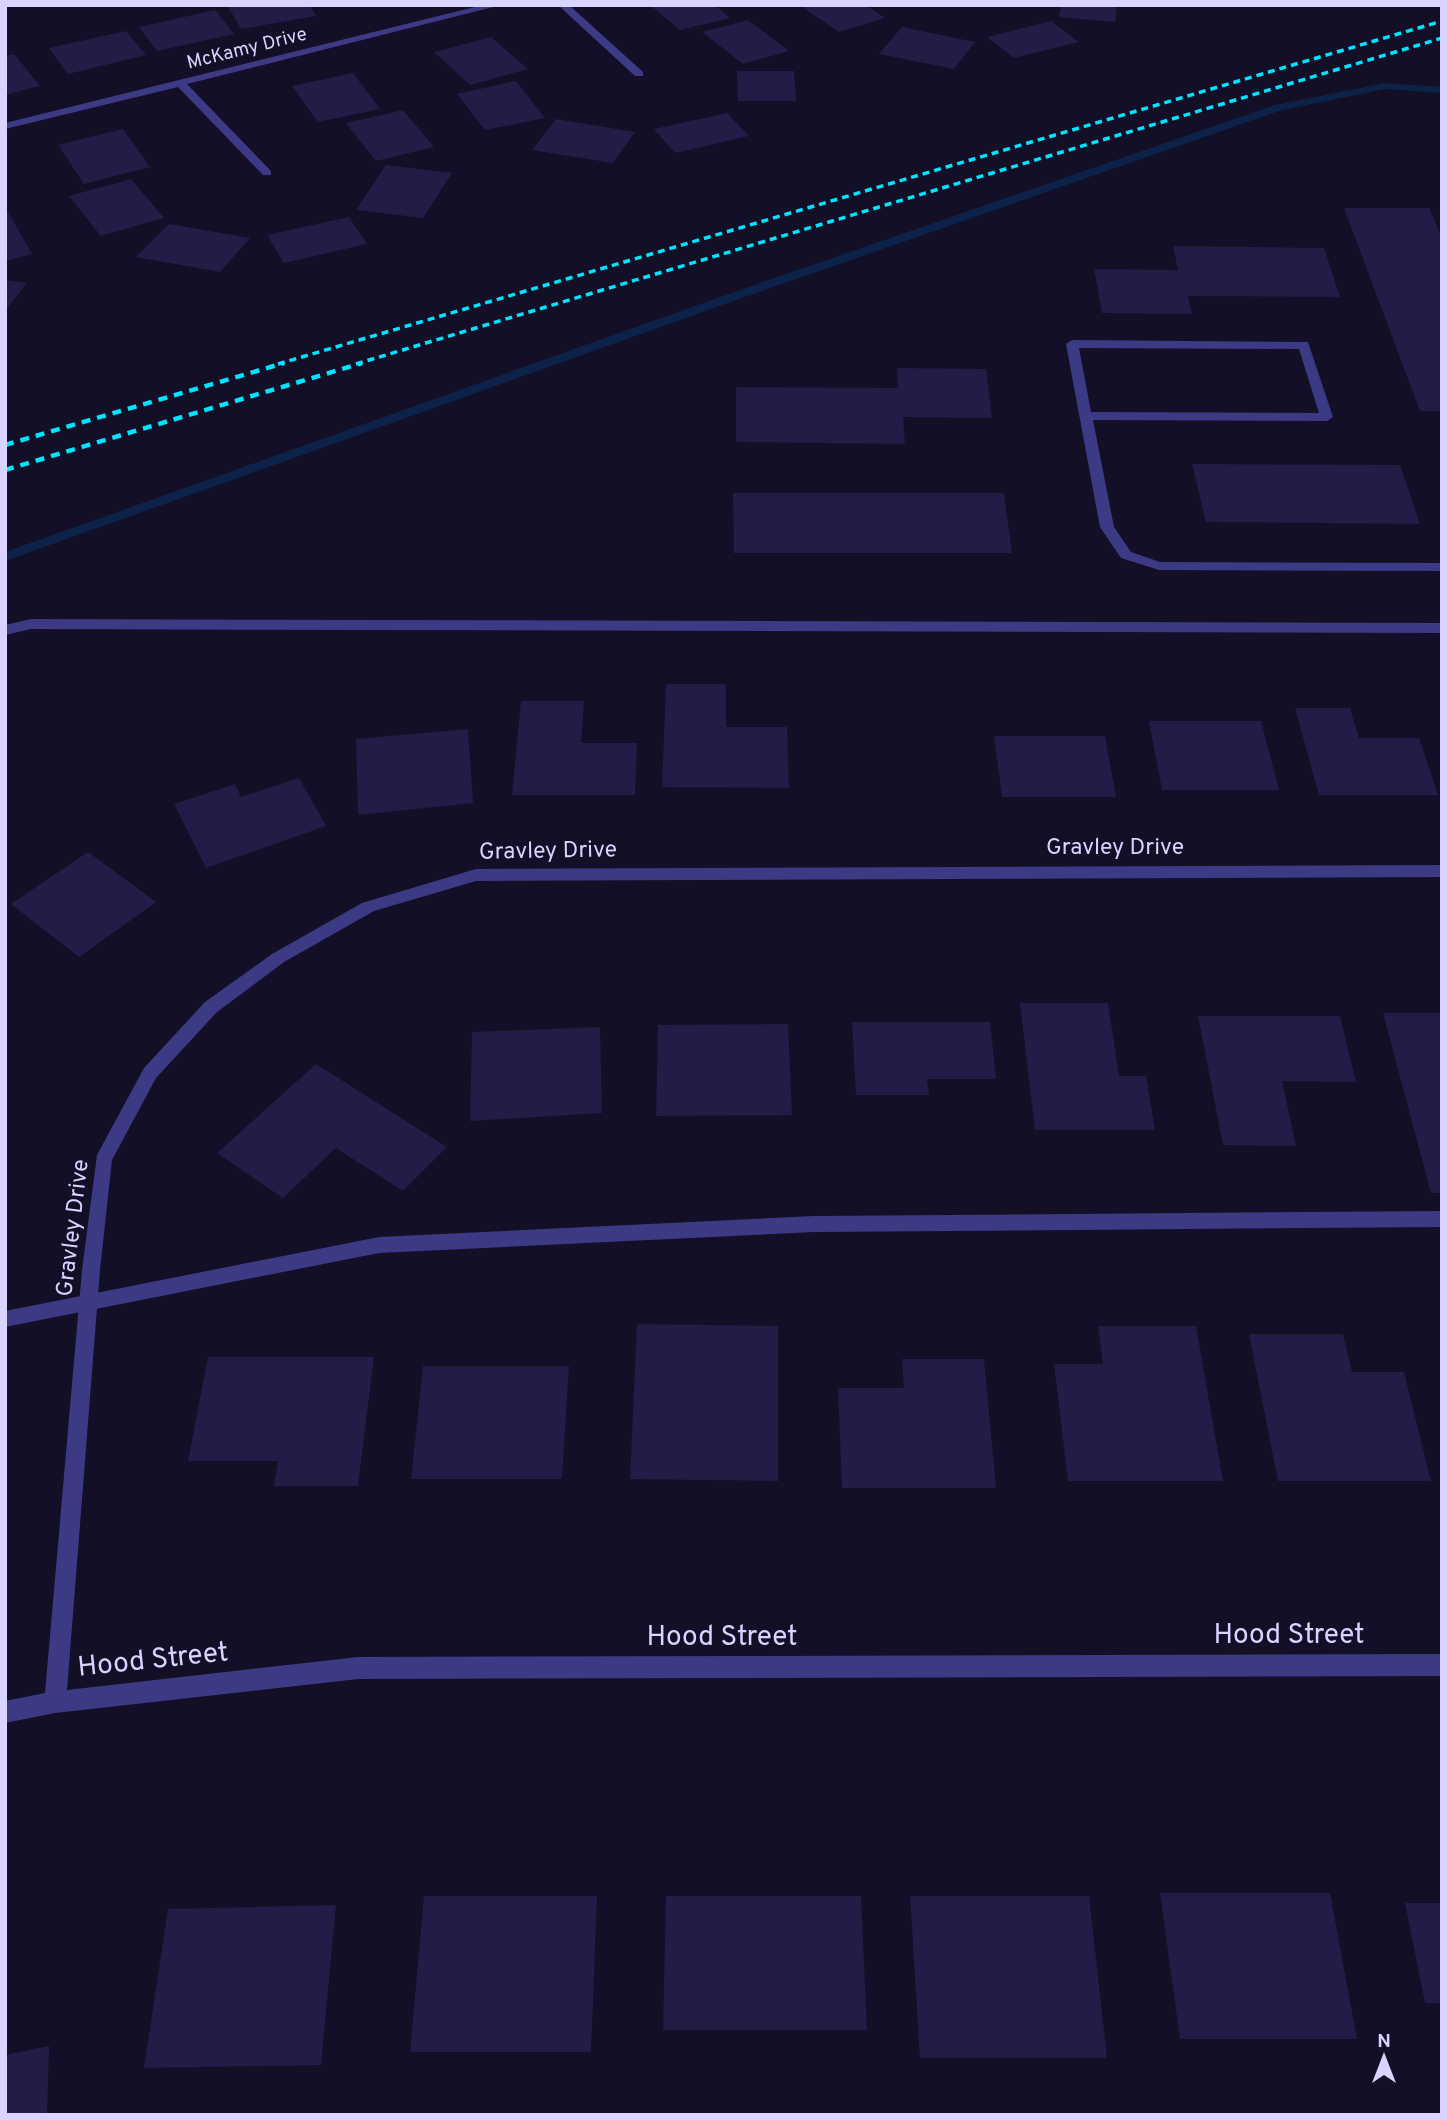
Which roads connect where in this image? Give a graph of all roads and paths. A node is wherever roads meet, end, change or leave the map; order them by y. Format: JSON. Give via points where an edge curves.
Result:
{"nodes":[{"id":1,"x":496,"y":5,"type":"edge"},
{"id":2,"x":563,"y":5,"type":"edge"},
{"id":3,"x":639,"y":74,"type":"dead end"},
{"id":4,"x":180,"y":83,"type":"junction"},
{"id":5,"x":5,"y":126,"type":"edge"},
{"id":6,"x":267,"y":173,"type":"dead end"},
{"id":7,"x":1086,"y":416,"type":"junction"},
{"id":8,"x":1442,"y":567,"type":"edge"},
{"id":9,"x":1442,"y":628,"type":"edge"},
{"id":10,"x":5,"y":630,"type":"edge"},
{"id":11,"x":1442,"y":871,"type":"edge"},
{"id":12,"x":1442,"y":1219,"type":"edge"},
{"id":13,"x":89,"y":1301,"type":"junction"},
{"id":14,"x":5,"y":1319,"type":"edge"},
{"id":15,"x":1442,"y":1665,"type":"edge"},
{"id":16,"x":55,"y":1702,"type":"junction"},
{"id":17,"x":5,"y":1712,"type":"edge"}],
"edges":[{"from":1,"to":4,"type":"street","name":"McKamy Drive"},
{"from":2,"to":3,"type":"street"},
{"from":4,"to":5,"type":"street","name":"McKamy Drive"},
{"from":4,"to":6,"type":"street"},
{"from":7,"to":7,"type":"street","via":[[1072,344],[1304,345],[1327,417]]},
{"from":7,"to":8,"type":"street","via":[[1107,527],[1126,555],[1159,566]]},
{"from":9,"to":10,"type":"street","via":[[31,624]]},
{"from":11,"to":13,"type":"street","name":"Gravley Drive","via":[[476,875],[368,907],[278,958],[211,1007],[150,1073],[103,1160]]},
{"from":12,"to":13,"type":"street","via":[[814,1224],[379,1245]]},
{"from":13,"to":14,"type":"street"},
{"from":13,"to":16,"type":"street","name":"Gravley Drive"},
{"from":15,"to":16,"type":"street","name":"Hood Street","via":[[358,1668]]},
{"from":16,"to":17,"type":"street","name":"Hood Street"}]}
